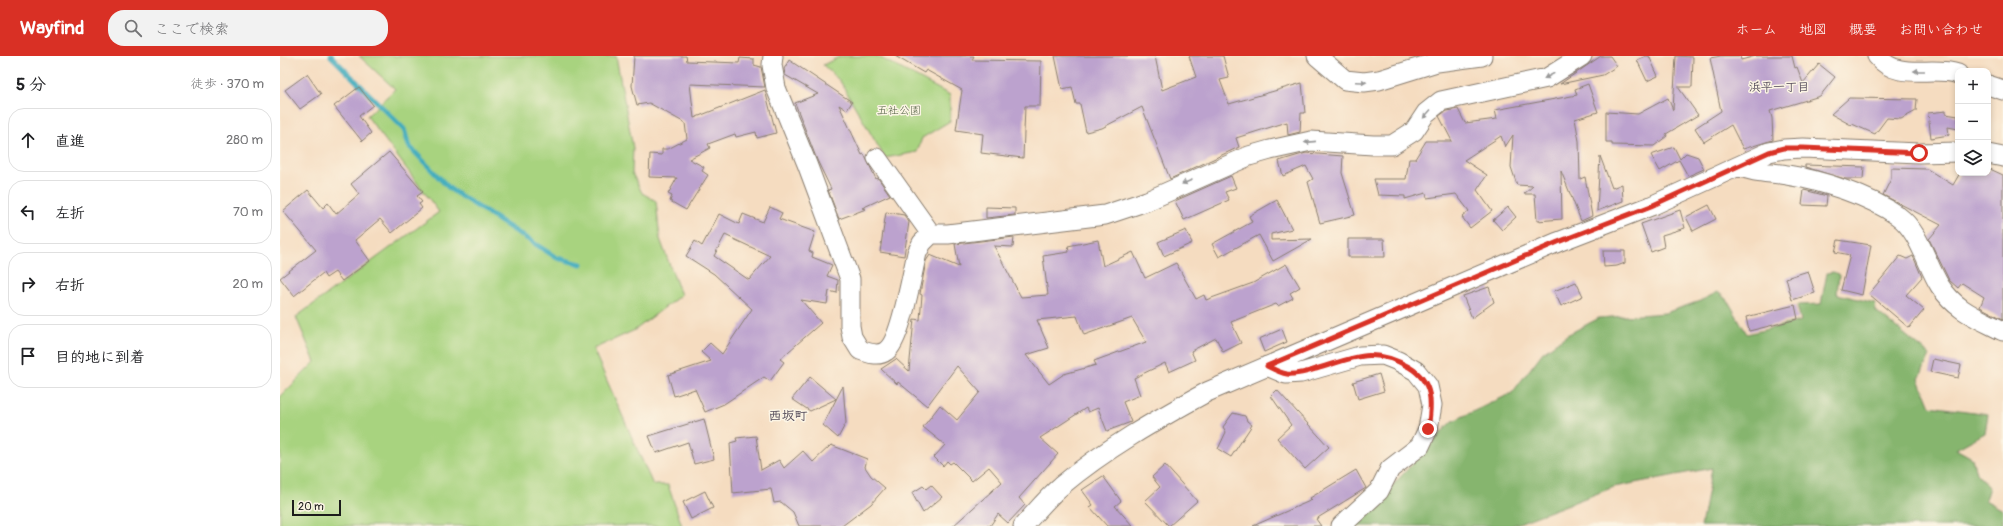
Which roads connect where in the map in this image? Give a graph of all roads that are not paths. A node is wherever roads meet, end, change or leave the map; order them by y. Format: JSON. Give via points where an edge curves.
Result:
{"nodes":[{"id":1,"x":773,"y":56,"type":"edge"},
{"id":2,"x":1317,"y":56,"type":"edge"},
{"id":3,"x":1482,"y":56,"type":"edge"},
{"id":4,"x":1582,"y":56,"type":"edge"},
{"id":5,"x":1878,"y":56,"type":"edge"},
{"id":6,"x":1955,"y":74,"type":"edge"},
{"id":7,"x":1991,"y":86,"type":"edge"},
{"id":8,"x":2003,"y":90,"type":"edge"},
{"id":9,"x":1955,"y":152,"type":"edge"},
{"id":10,"x":1991,"y":155,"type":"edge"},
{"id":11,"x":2003,"y":157,"type":"edge"},
{"id":12,"x":876,"y":158,"type":"dead end"},
{"id":13,"x":1739,"y":166,"type":"junction"},
{"id":14,"x":931,"y":234,"type":"junction"},
{"id":15,"x":2003,"y":331,"type":"edge"},
{"id":16,"x":1267,"y":366,"type":"junction"},
{"id":17,"x":1023,"y":526,"type":"edge"},
{"id":18,"x":1341,"y":526,"type":"edge"}],
"edges":[{"from":1,"to":14,"type":"street","via":[[776,88],[850,278],[850,326],[852,337],[860,350],[878,355],[887,351],[892,344],[897,334],[917,253]]},
{"from":2,"to":3,"type":"street","one_way":true,"via":[[1345,80],[1364,82],[1380,80],[1437,62]]},
{"from":4,"to":14,"type":"street","one_way":true,"via":[[1547,78],[1441,101],[1426,113],[1414,131],[1392,144],[1304,143],[1249,156],[1147,201],[1105,215]]},
{"from":6,"to":5,"type":"street","one_way":true,"via":[[1903,72]]},
{"from":7,"to":8,"type":"street"},
{"from":9,"to":13,"type":"street","via":[[1784,148]]},
{"from":10,"to":11,"type":"street"},
{"from":12,"to":14,"type":"street"},
{"from":13,"to":15,"type":"street","via":[[1750,171],[1788,175],[1841,189],[1874,202],[1898,216],[1912,233],[1940,286],[1952,301],[1968,315]]},
{"from":13,"to":16,"type":"street","via":[[1651,206],[1558,242]]},
{"from":16,"to":17,"type":"street","via":[[1207,392],[1101,455],[1060,486]]},
{"from":16,"to":18,"type":"street","via":[[1286,374],[1301,373],[1360,356],[1383,355],[1416,371],[1428,386],[1432,405],[1428,429],[1420,446],[1390,469],[1379,491]]}]}
